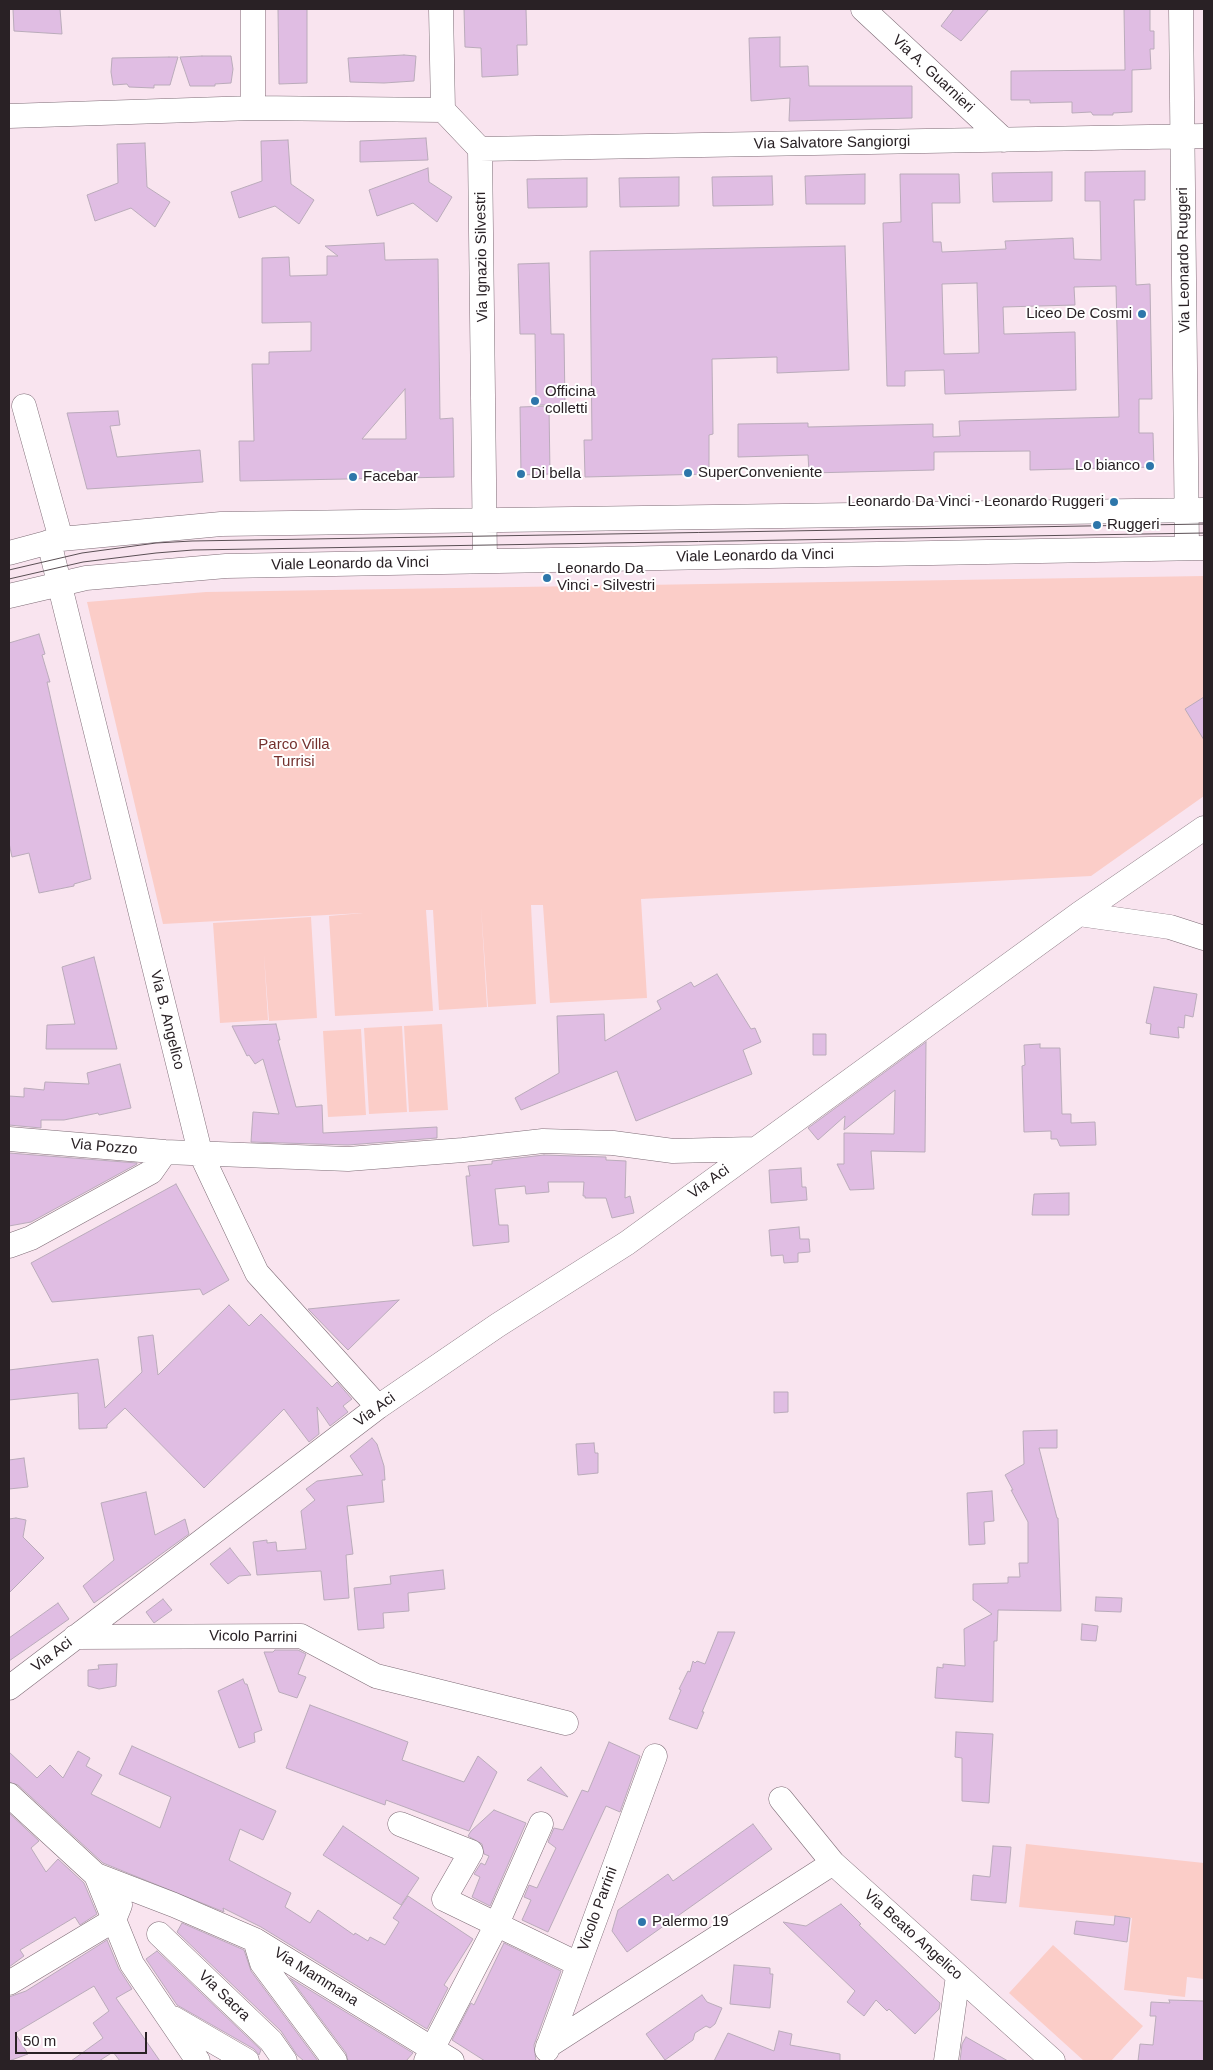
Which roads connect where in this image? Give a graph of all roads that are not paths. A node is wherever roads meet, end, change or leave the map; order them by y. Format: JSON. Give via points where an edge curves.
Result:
{"nodes":[{"id":1,"x":253,"y":9,"type":"edge"},
{"id":2,"x":441,"y":9,"type":"edge"},
{"id":3,"x":863,"y":9,"type":"edge"},
{"id":4,"x":1181,"y":9,"type":"edge"},
{"id":5,"x":253,"y":108,"type":"junction"},
{"id":6,"x":443,"y":110,"type":"junction"},
{"id":7,"x":9,"y":116,"type":"edge"},
{"id":8,"x":1193,"y":137,"type":"edge"},
{"id":9,"x":1004,"y":140,"type":"junction"},
{"id":10,"x":480,"y":149,"type":"junction"},
{"id":11,"x":24,"y":406,"type":"dead end"},
{"id":12,"x":1196,"y":511,"type":"edge"},
{"id":13,"x":484,"y":520,"type":"junction"},
{"id":14,"x":55,"y":540,"type":"junction"},
{"id":15,"x":1196,"y":548,"type":"edge"},
{"id":16,"x":9,"y":553,"type":"edge"},
{"id":17,"x":485,"y":561,"type":"junction"},
{"id":18,"x":60,"y":582,"type":"junction"},
{"id":19,"x":9,"y":596,"type":"edge"},
{"id":20,"x":1204,"y":828,"type":"edge"},
{"id":21,"x":1078,"y":914,"type":"junction"},
{"id":22,"x":1204,"y":938,"type":"edge"},
{"id":23,"x":9,"y":1139,"type":"edge"},
{"id":24,"x":753,"y":1149,"type":"junction"},
{"id":25,"x":165,"y":1152,"type":"junction"},
{"id":26,"x":200,"y":1152,"type":"junction"},
{"id":27,"x":9,"y":1246,"type":"edge"},
{"id":28,"x":378,"y":1406,"type":"junction"},
{"id":29,"x":75,"y":1637,"type":"junction"},
{"id":30,"x":9,"y":1688,"type":"edge"},
{"id":31,"x":566,"y":1724,"type":"dead end"},
{"id":32,"x":654,"y":1756,"type":"dead end"},
{"id":33,"x":9,"y":1796,"type":"edge"},
{"id":34,"x":781,"y":1799,"type":"dead end"},
{"id":35,"x":400,"y":1824,"type":"dead end"},
{"id":36,"x":541,"y":1824,"type":"dead end"},
{"id":37,"x":833,"y":1863,"type":"junction"},
{"id":38,"x":96,"y":1875,"type":"junction"},
{"id":39,"x":127,"y":1886,"type":"junction"},
{"id":40,"x":174,"y":1905,"type":"junction"},
{"id":41,"x":114,"y":1920,"type":"junction"},
{"id":42,"x":496,"y":1926,"type":"junction"},
{"id":43,"x":159,"y":1934,"type":"junction"},
{"id":44,"x":255,"y":1940,"type":"junction"},
{"id":45,"x":132,"y":1964,"type":"junction"},
{"id":46,"x":578,"y":1964,"type":"junction"},
{"id":47,"x":958,"y":1976,"type":"junction"},
{"id":48,"x":9,"y":1983,"type":"edge"},
{"id":49,"x":166,"y":2014,"type":"junction"},
{"id":50,"x":545,"y":2054,"type":"edge"},
{"id":51,"x":437,"y":2057,"type":"edge"},
{"id":52,"x":1041,"y":2057,"type":"edge"},
{"id":53,"x":198,"y":2061,"type":"edge"},
{"id":54,"x":247,"y":2061,"type":"edge"},
{"id":55,"x":285,"y":2061,"type":"edge"},
{"id":56,"x":335,"y":2061,"type":"edge"},
{"id":57,"x":946,"y":2061,"type":"edge"}],
"edges":[{"from":1,"to":5,"type":"street"},
{"from":2,"to":6,"type":"street"},
{"from":3,"to":9,"type":"street","name":"Via A. Guarnieri"},
{"from":4,"to":8,"type":"street","name":"Via Leonardo Ruggeri"},
{"from":5,"to":6,"type":"street"},
{"from":5,"to":7,"type":"street"},
{"from":6,"to":10,"type":"street"},
{"from":8,"to":9,"type":"street","name":"Via Salvatore Sangiorgi"},
{"from":8,"to":12,"type":"street","name":"Via Leonardo Ruggeri"},
{"from":9,"to":10,"type":"street","name":"Via Salvatore Sangiorgi"},
{"from":10,"to":13,"type":"street","name":"Via Ignazio Silvestri"},
{"from":11,"to":14,"type":"street","name":"Via B. Angelico"},
{"from":12,"to":13,"type":"street"},
{"from":12,"to":15,"type":"street","name":"Via Leonardo Ruggeri"},
{"from":13,"to":14,"type":"street","via":[[221,524]]},
{"from":13,"to":17,"type":"street","name":"Via Ignazio Silvestri"},
{"from":14,"to":16,"type":"street"},
{"from":14,"to":18,"type":"street","name":"Via B. Angelico"},
{"from":15,"to":17,"type":"street","name":"Viale Leonardo da Vinci"},
{"from":17,"to":18,"type":"street","name":"Viale Leonardo da Vinci","via":[[226,566],[127,573]]},
{"from":18,"to":19,"type":"street","name":"Viale Leonardo da Vinci"},
{"from":18,"to":26,"type":"street","name":"Via B. Angelico"},
{"from":20,"to":21,"type":"street","name":"Via Aci"},
{"from":21,"to":22,"type":"street","via":[[1170,926]]},
{"from":21,"to":24,"type":"street","name":"Via Aci"},
{"from":23,"to":25,"type":"street","name":"Via Pozzo"},
{"from":24,"to":26,"type":"street","name":"Via Pozzo","via":[[673,1150],[613,1143],[543,1141],[348,1159]]},
{"from":24,"to":28,"type":"street","name":"Via Aci","via":[[627,1243]]},
{"from":25,"to":26,"type":"street","name":"Via Pozzo"},
{"from":25,"to":27,"type":"street","via":[[151,1172],[31,1238]]},
{"from":26,"to":28,"type":"street","name":"Via B. Angelico","via":[[257,1273]]},
{"from":28,"to":29,"type":"street","name":"Via Aci"},
{"from":29,"to":30,"type":"street","name":"Via Aci"},
{"from":29,"to":31,"type":"street","name":"Vicolo Parrini","via":[[301,1636],[376,1676]]},
{"from":32,"to":46,"type":"street","name":"Vicolo Parrini"},
{"from":33,"to":38,"type":"street"},
{"from":34,"to":37,"type":"street","name":"Via Beato Angelico"},
{"from":35,"to":42,"type":"street","via":[[471,1852],[444,1899]]},
{"from":36,"to":42,"type":"street"},
{"from":37,"to":47,"type":"street","name":"Via Beato Angelico"},
{"from":37,"to":50,"type":"street"},
{"from":38,"to":39,"type":"street","name":"Via Mammana"},
{"from":38,"to":41,"type":"street"},
{"from":39,"to":40,"type":"street","name":"Via Mammana"},
{"from":39,"to":41,"type":"street"},
{"from":40,"to":43,"type":"street"},
{"from":40,"to":44,"type":"street","name":"Via Mammana"},
{"from":41,"to":45,"type":"street"},
{"from":41,"to":48,"type":"street"},
{"from":42,"to":46,"type":"street"},
{"from":42,"to":51,"type":"street"},
{"from":43,"to":45,"type":"street"},
{"from":43,"to":55,"type":"street","name":"Via Sacra","via":[[271,2041]]},
{"from":44,"to":51,"type":"street","name":"Via Mammana"},
{"from":44,"to":56,"type":"street","via":[[262,1962]]},
{"from":45,"to":49,"type":"street"},
{"from":46,"to":50,"type":"street","name":"Vicolo Parrini"},
{"from":47,"to":52,"type":"street","name":"Via Beato Angelico"},
{"from":47,"to":57,"type":"street"},
{"from":49,"to":53,"type":"street"},
{"from":49,"to":54,"type":"street"}]}
